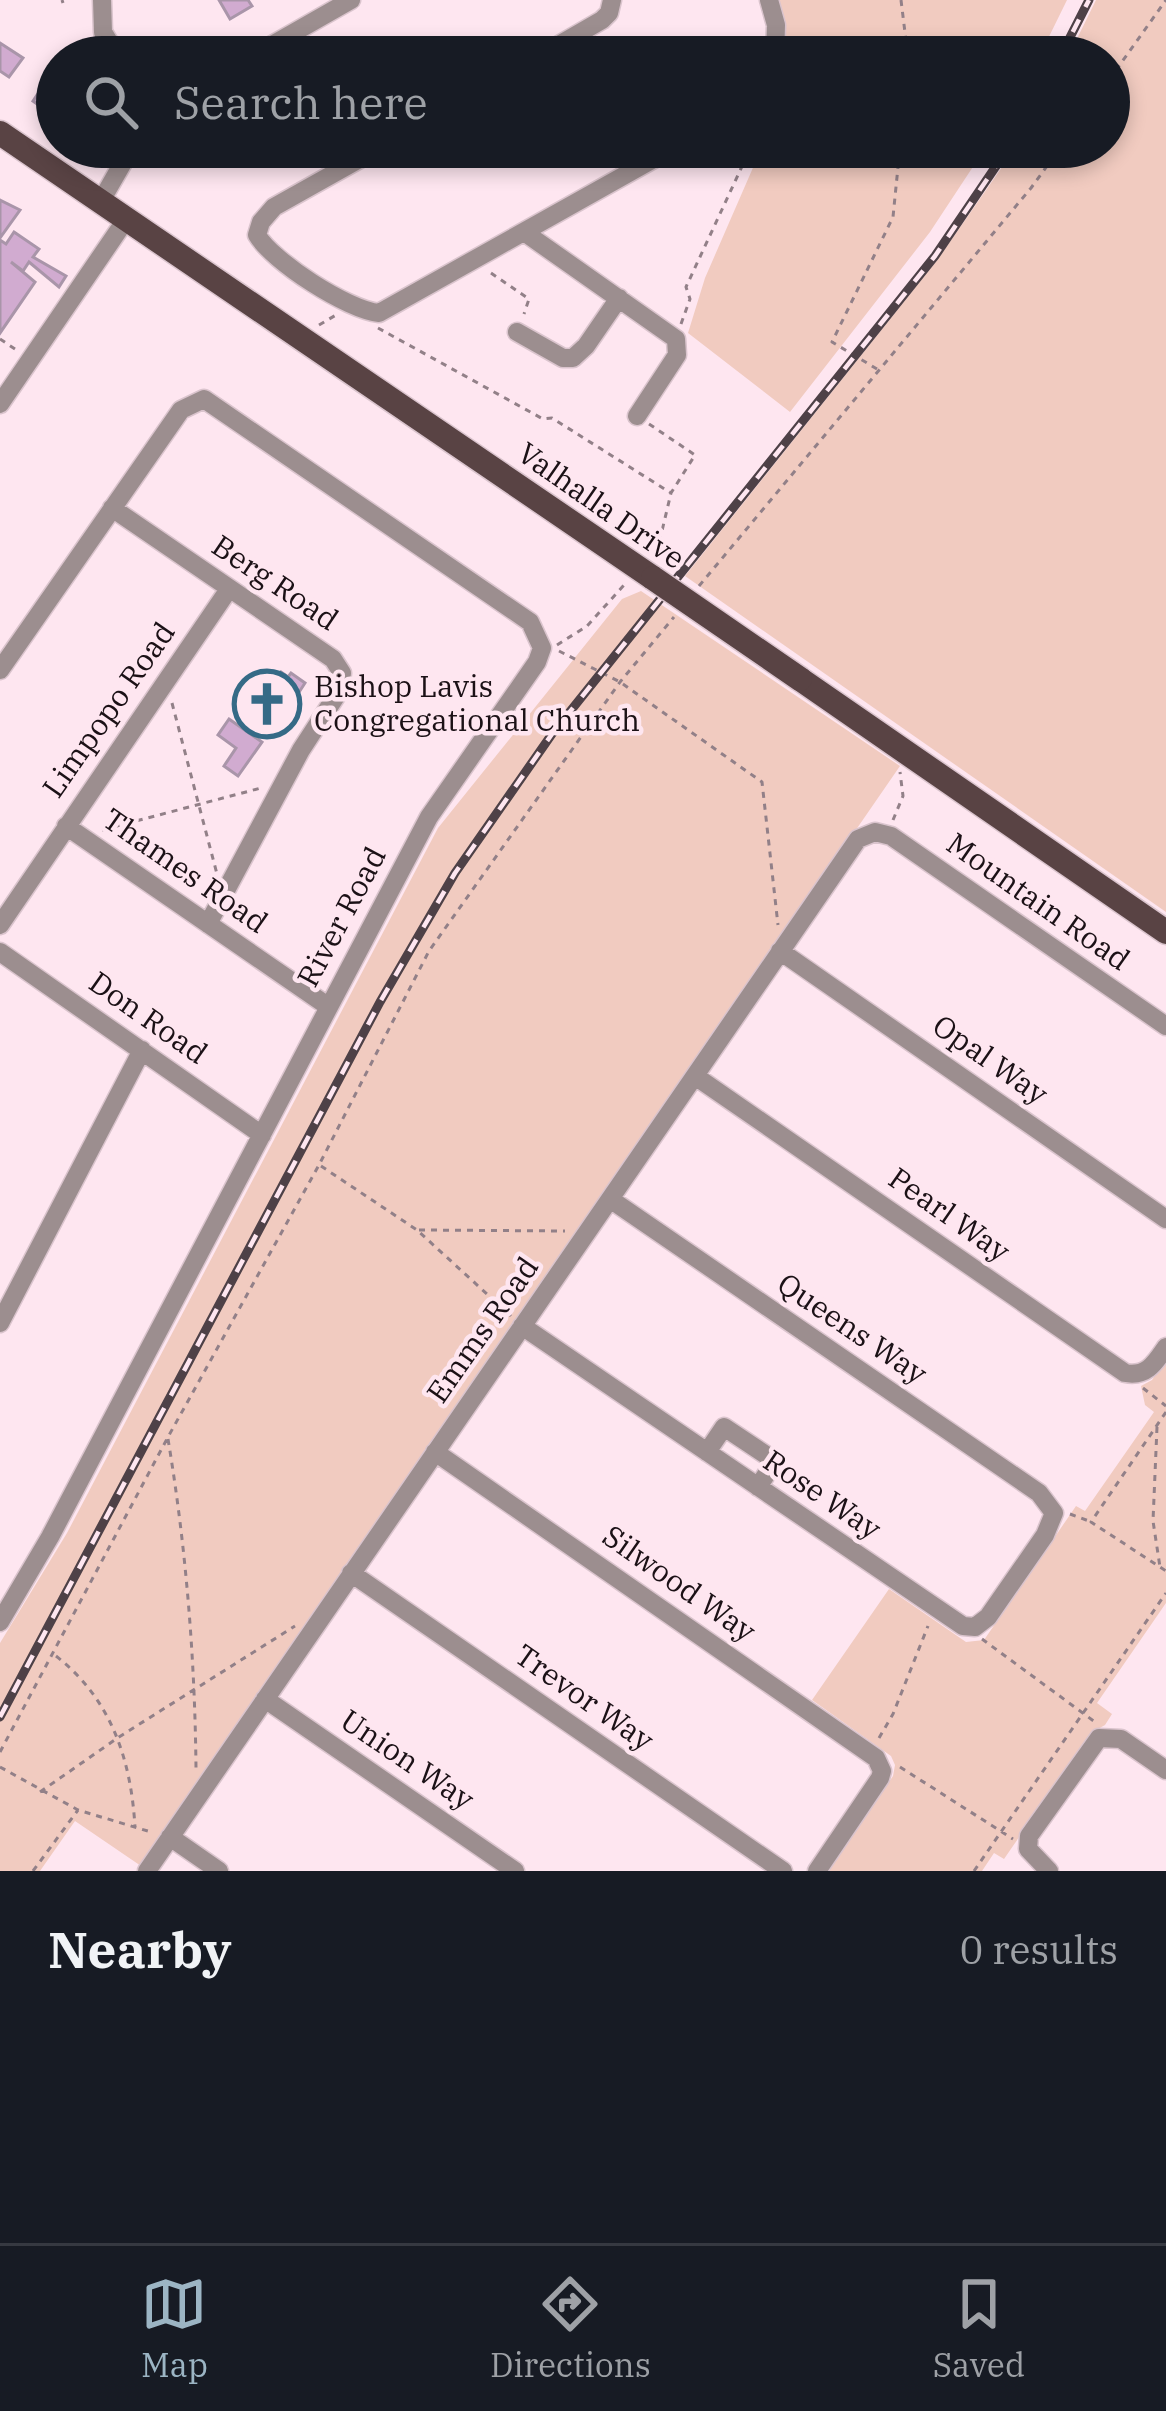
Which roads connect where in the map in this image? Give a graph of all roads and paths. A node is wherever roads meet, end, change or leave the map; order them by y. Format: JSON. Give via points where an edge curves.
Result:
{"nodes":[{"id":1,"x":102,"y":0,"type":"edge"},
{"id":2,"x":612,"y":0,"type":"edge"},
{"id":3,"x":769,"y":0,"type":"edge"},
{"id":4,"x":901,"y":0,"type":"edge"},
{"id":5,"x":1166,"y":0,"type":"edge"},
{"id":6,"x":345,"y":2,"type":"edge"},
{"id":7,"x":105,"y":36,"type":"edge"},
{"id":8,"x":287,"y":36,"type":"edge"},
{"id":9,"x":574,"y":36,"type":"edge"},
{"id":10,"x":776,"y":36,"type":"edge"},
{"id":11,"x":905,"y":36,"type":"edge"},
{"id":12,"x":1130,"y":51,"type":"edge"},
{"id":13,"x":0,"y":133,"type":"edge"},
{"id":14,"x":36,"y":157,"type":"edge"},
{"id":15,"x":51,"y":168,"type":"edge"},
{"id":16,"x":120,"y":168,"type":"edge"},
{"id":17,"x":344,"y":168,"type":"edge"},
{"id":18,"x":638,"y":168,"type":"edge"},
{"id":19,"x":741,"y":168,"type":"edge"},
{"id":20,"x":898,"y":168,"type":"edge"},
{"id":21,"x":1045,"y":168,"type":"edge"},
{"id":22,"x":100,"y":201,"type":"junction"},
{"id":23,"x":127,"y":218,"type":"junction"},
{"id":24,"x":524,"y":232,"type":"junction"},
{"id":25,"x":479,"y":258,"type":"junction"},
{"id":26,"x":619,"y":298,"type":"junction"},
{"id":27,"x":361,"y":310,"type":"junction"},
{"id":28,"x":316,"y":328,"type":"dead end"},
{"id":29,"x":517,"y":332,"type":"joint"},
{"id":30,"x":672,"y":334,"type":"junction"},
{"id":31,"x":0,"y":339,"type":"edge"},
{"id":32,"x":31,"y":360,"type":"junction"},
{"id":33,"x":877,"y":369,"type":"junction"},
{"id":34,"x":2,"y":397,"type":"edge"},
{"id":35,"x":637,"y":416,"type":"joint"},
{"id":36,"x":670,"y":493,"type":"junction"},
{"id":37,"x":112,"y":508,"type":"junction"},
{"id":38,"x":644,"y":570,"type":"junction"},
{"id":39,"x":229,"y":589,"type":"junction"},
{"id":40,"x":696,"y":590,"type":"dead end"},
{"id":41,"x":681,"y":609,"type":"dead end"},
{"id":42,"x":0,"y":670,"type":"edge"},
{"id":43,"x":620,"y":682,"type":"junction"},
{"id":44,"x":162,"y":687,"type":"junction"},
{"id":45,"x":901,"y":764,"type":"dead end"},
{"id":46,"x":282,"y":786,"type":"junction"},
{"id":47,"x":198,"y":805,"type":"junction"},
{"id":48,"x":66,"y":826,"type":"junction"},
{"id":49,"x":880,"y":833,"type":"junction"},
{"id":50,"x":84,"y":838,"type":"junction"},
{"id":51,"x":224,"y":895,"type":"junction"},
{"id":52,"x":208,"y":924,"type":"junction"},
{"id":53,"x":0,"y":925,"type":"edge"},
{"id":54,"x":1166,"y":932,"type":"edge"},
{"id":55,"x":780,"y":951,"type":"junction"},
{"id":56,"x":0,"y":952,"type":"edge"},
{"id":57,"x":329,"y":1007,"type":"junction"},
{"id":58,"x":1166,"y":1026,"type":"edge"},
{"id":59,"x":142,"y":1050,"type":"junction"},
{"id":60,"x":694,"y":1076,"type":"junction"},
{"id":61,"x":262,"y":1135,"type":"junction"},
{"id":62,"x":320,"y":1165,"type":"junction"},
{"id":63,"x":610,"y":1199,"type":"junction"},
{"id":64,"x":1166,"y":1219,"type":"edge"},
{"id":65,"x":417,"y":1230,"type":"junction"},
{"id":66,"x":587,"y":1231,"type":"junction"},
{"id":67,"x":0,"y":1323,"type":"edge"},
{"id":68,"x":522,"y":1326,"type":"junction"},
{"id":69,"x":1166,"y":1347,"type":"edge"},
{"id":70,"x":1138,"y":1375,"type":"junction"},
{"id":71,"x":1166,"y":1409,"type":"edge"},
{"id":72,"x":1157,"y":1425,"type":"junction"},
{"id":73,"x":167,"y":1437,"type":"junction"},
{"id":74,"x":435,"y":1452,"type":"junction"},
{"id":75,"x":706,"y":1452,"type":"junction"},
{"id":76,"x":758,"y":1487,"type":"junction"},
{"id":77,"x":1054,"y":1514,"type":"junction"},
{"id":78,"x":1091,"y":1522,"type":"junction"},
{"id":79,"x":1160,"y":1567,"type":"junction"},
{"id":80,"x":1166,"y":1571,"type":"edge"},
{"id":81,"x":351,"y":1574,"type":"junction"},
{"id":82,"x":1166,"y":1593,"type":"edge"},
{"id":83,"x":6,"y":1597,"type":"edge"},
{"id":84,"x":932,"y":1607,"type":"junction"},
{"id":85,"x":0,"y":1622,"type":"edge"},
{"id":86,"x":296,"y":1625,"type":"dead end"},
{"id":87,"x":975,"y":1627,"type":"junction"},
{"id":88,"x":55,"y":1654,"type":"junction"},
{"id":89,"x":195,"y":1691,"type":"junction"},
{"id":90,"x":265,"y":1699,"type":"junction"},
{"id":91,"x":1083,"y":1714,"type":"junction"},
{"id":92,"x":119,"y":1737,"type":"junction"},
{"id":93,"x":1113,"y":1737,"type":"junction"},
{"id":94,"x":869,"y":1751,"type":"junction"},
{"id":95,"x":0,"y":1753,"type":"edge"},
{"id":96,"x":0,"y":1768,"type":"edge"},
{"id":97,"x":1166,"y":1770,"type":"edge"},
{"id":98,"x":882,"y":1771,"type":"junction"},
{"id":99,"x":207,"y":1784,"type":"junction"},
{"id":100,"x":40,"y":1792,"type":"junction"},
{"id":101,"x":78,"y":1810,"type":"junction"},
{"id":102,"x":135,"y":1827,"type":"junction"},
{"id":103,"x":1001,"y":1832,"type":"junction"},
{"id":104,"x":170,"y":1837,"type":"junction"},
{"id":105,"x":1028,"y":1842,"type":"junction"},
{"id":106,"x":33,"y":1871,"type":"edge"},
{"id":107,"x":147,"y":1871,"type":"edge"},
{"id":108,"x":219,"y":1871,"type":"edge"},
{"id":109,"x":515,"y":1871,"type":"edge"},
{"id":110,"x":783,"y":1871,"type":"edge"},
{"id":111,"x":817,"y":1871,"type":"edge"},
{"id":112,"x":974,"y":1871,"type":"edge"},
{"id":113,"x":1049,"y":1871,"type":"edge"}],
"edges":[{"from":1,"to":7,"type":"street"},
{"from":2,"to":9,"type":"street","via":[[602,20]]},
{"from":3,"to":10,"type":"street"},
{"from":4,"to":11,"type":"path"},
{"from":5,"to":12,"type":"path"},
{"from":6,"to":8,"type":"street"},
{"from":13,"to":14,"type":"main road","name":"Valhalla Drive"},
{"from":15,"to":22,"type":"main road","name":"Valhalla Drive"},
{"from":16,"to":22,"type":"street"},
{"from":17,"to":27,"type":"street","via":[[274,207],[258,227],[259,240]]},
{"from":18,"to":24,"type":"street"},
{"from":19,"to":30,"type":"path","via":[[686,286],[684,321]]},
{"from":20,"to":33,"type":"path","via":[[893,217],[832,342]]},
{"from":21,"to":33,"type":"path"},
{"from":22,"to":23,"type":"main road","name":"Valhalla Drive"},
{"from":23,"to":32,"type":"street"},
{"from":23,"to":38,"type":"main road","name":"Valhalla Drive"},
{"from":24,"to":25,"type":"street"},
{"from":24,"to":26,"type":"street"},
{"from":25,"to":27,"type":"street","via":[[390,310]]},
{"from":25,"to":29,"type":"path","via":[[529,299]]},
{"from":26,"to":29,"type":"street","via":[[573,358]]},
{"from":26,"to":30,"type":"street"},
{"from":27,"to":28,"type":"path"},
{"from":27,"to":36,"type":"path","via":[[386,334],[552,418]]},
{"from":30,"to":35,"type":"street","via":[[677,355]]},
{"from":31,"to":32,"type":"path"},
{"from":32,"to":34,"type":"street"},
{"from":33,"to":40,"type":"path"},
{"from":35,"to":36,"type":"path","via":[[695,455]]},
{"from":36,"to":38,"type":"path"},
{"from":37,"to":39,"type":"street","name":"Berg Road"},
{"from":37,"to":42,"type":"street"},
{"from":37,"to":57,"type":"street","name":"River Road","via":[[181,410],[211,401],[530,622],[542,642],[537,662],[429,817]]},
{"from":38,"to":43,"type":"path","via":[[587,626],[552,647]]},
{"from":38,"to":54,"type":"main road","name":"Valhalla Drive","bridge":true},
{"from":39,"to":44,"type":"street","name":"Limpopo Road"},
{"from":39,"to":46,"type":"street","name":"Berg Road","via":[[333,659],[342,674]]},
{"from":41,"to":43,"type":"path"},
{"from":43,"to":55,"type":"path","via":[[763,782]]},
{"from":43,"to":62,"type":"path","via":[[429,951]]},
{"from":44,"to":47,"type":"path"},
{"from":44,"to":48,"type":"street","name":"Limpopo Road"},
{"from":45,"to":49,"type":"path","via":[[903,796]]},
{"from":46,"to":47,"type":"path"},
{"from":46,"to":51,"type":"street","name":"Berg Road"},
{"from":47,"to":50,"type":"path"},
{"from":47,"to":51,"type":"path"},
{"from":48,"to":50,"type":"street","name":"Thames Road"},
{"from":48,"to":53,"type":"street","name":"Limpopo Road"},
{"from":49,"to":55,"type":"street","name":"Emms Road","via":[[854,844]]},
{"from":49,"to":58,"type":"street","name":"Mountain Road"},
{"from":50,"to":52,"type":"street","name":"Thames Road"},
{"from":51,"to":52,"type":"street","name":"Berg Road"},
{"from":52,"to":57,"type":"street","name":"Thames Road"},
{"from":55,"to":60,"type":"street","name":"Emms Road"},
{"from":55,"to":64,"type":"street","name":"Opal Way"},
{"from":56,"to":59,"type":"street","name":"Don Road"},
{"from":57,"to":61,"type":"street","name":"River Road"},
{"from":59,"to":61,"type":"street","name":"Don Road"},
{"from":59,"to":67,"type":"street"},
{"from":60,"to":63,"type":"street","name":"Emms Road"},
{"from":60,"to":70,"type":"street","name":"Pearl Way"},
{"from":61,"to":83,"type":"street","name":"River Road","via":[[50,1537]]},
{"from":62,"to":65,"type":"path"},
{"from":62,"to":73,"type":"path"},
{"from":63,"to":66,"type":"street","name":"Emms Road"},
{"from":63,"to":77,"type":"street","name":"Queens Way","via":[[1039,1493]]},
{"from":65,"to":66,"type":"path"},
{"from":65,"to":68,"type":"path"},
{"from":66,"to":68,"type":"street","name":"Emms Road"},
{"from":68,"to":74,"type":"street","name":"Emms Road"},
{"from":68,"to":75,"type":"street","name":"Rose Way"},
{"from":69,"to":70,"type":"street"},
{"from":70,"to":71,"type":"path"},
{"from":71,"to":72,"type":"path"},
{"from":72,"to":78,"type":"path"},
{"from":72,"to":79,"type":"path"},
{"from":73,"to":88,"type":"path"},
{"from":73,"to":89,"type":"path"},
{"from":74,"to":81,"type":"street","name":"Emms Road"},
{"from":74,"to":94,"type":"street","name":"Silwood Way"},
{"from":75,"to":76,"type":"street","name":"Rose Way"},
{"from":75,"to":76,"type":"street","via":[[724,1426],[775,1461]]},
{"from":76,"to":84,"type":"street","name":"Rose Way"},
{"from":77,"to":78,"type":"path"},
{"from":77,"to":87,"type":"street"},
{"from":78,"to":79,"type":"path"},
{"from":79,"to":80,"type":"path"},
{"from":81,"to":90,"type":"street","name":"Emms Road"},
{"from":81,"to":110,"type":"street","name":"Trevor Way"},
{"from":82,"to":91,"type":"path"},
{"from":83,"to":85,"type":"street","name":"River Road"},
{"from":84,"to":87,"type":"street","name":"Rose Way"},
{"from":84,"to":94,"type":"path","via":[[893,1714]]},
{"from":86,"to":89,"type":"path"},
{"from":87,"to":91,"type":"path"},
{"from":88,"to":92,"type":"path","via":[[82,1676]]},
{"from":88,"to":95,"type":"path"},
{"from":89,"to":92,"type":"path"},
{"from":89,"to":99,"type":"path","via":[[196,1776]]},
{"from":90,"to":99,"type":"street","name":"Emms Road"},
{"from":90,"to":109,"type":"street","name":"Union Way"},
{"from":91,"to":93,"type":"path"},
{"from":91,"to":103,"type":"path"},
{"from":92,"to":100,"type":"path"},
{"from":92,"to":102,"type":"path"},
{"from":93,"to":97,"type":"street"},
{"from":93,"to":105,"type":"street","via":[[1092,1744]]},
{"from":94,"to":98,"type":"street","name":"Silwood Way"},
{"from":96,"to":100,"type":"path"},
{"from":98,"to":103,"type":"path","via":[[897,1765]]},
{"from":98,"to":111,"type":"street"},
{"from":99,"to":104,"type":"street","name":"Emms Road"},
{"from":100,"to":101,"type":"path"},
{"from":101,"to":102,"type":"path"},
{"from":101,"to":106,"type":"path"},
{"from":102,"to":104,"type":"path"},
{"from":103,"to":105,"type":"path"},
{"from":103,"to":112,"type":"path"},
{"from":104,"to":107,"type":"street","name":"Emms Road"},
{"from":104,"to":108,"type":"street"},
{"from":105,"to":113,"type":"street"}]}
